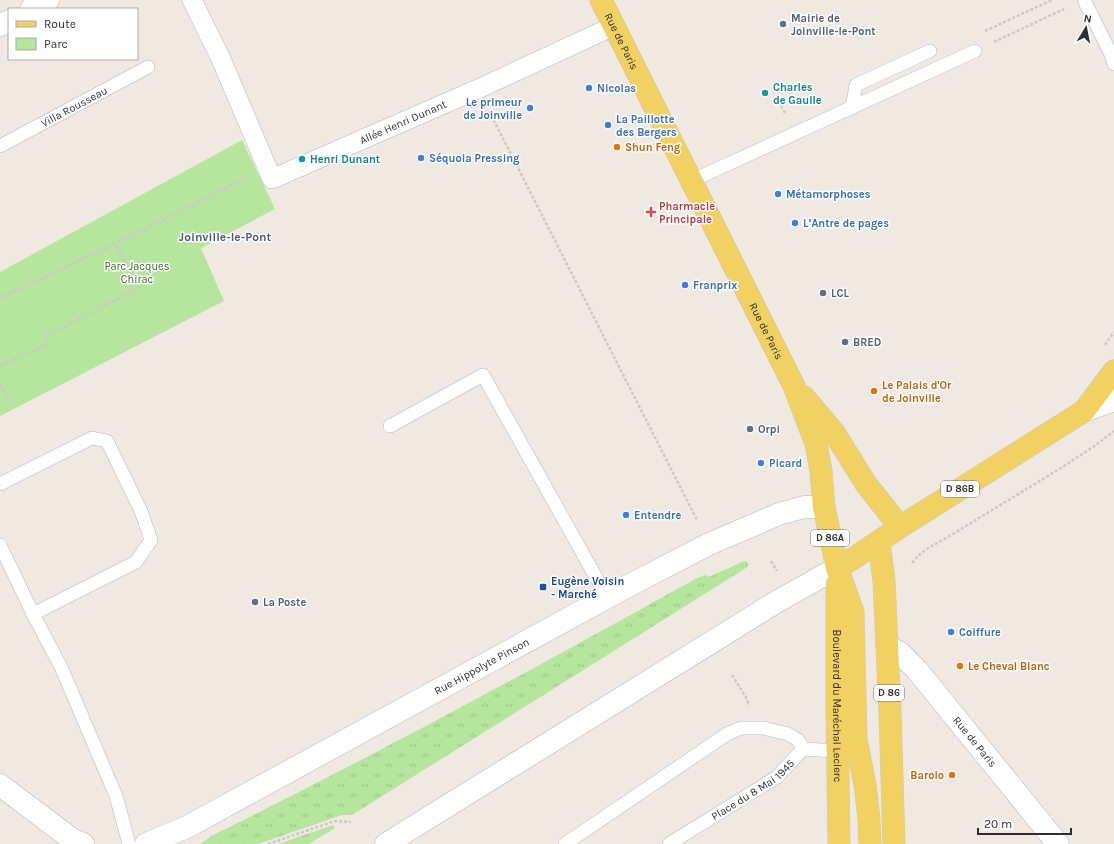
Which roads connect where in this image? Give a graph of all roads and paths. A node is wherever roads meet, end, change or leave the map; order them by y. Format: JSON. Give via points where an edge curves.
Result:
{"nodes":[{"id":1,"x":48,"y":0,"type":"edge"},
{"id":2,"x":192,"y":0,"type":"edge"},
{"id":3,"x":601,"y":0,"type":"edge"},
{"id":4,"x":1052,"y":0,"type":"edge"},
{"id":5,"x":1084,"y":0,"type":"edge"},
{"id":6,"x":1068,"y":7,"type":"dead end"},
{"id":7,"x":33,"y":8,"type":"edge"},
{"id":8,"x":603,"y":32,"type":"dead end"},
{"id":9,"x":930,"y":51,"type":"dead end"},
{"id":10,"x":975,"y":51,"type":"junction"},
{"id":11,"x":1114,"y":64,"type":"edge"},
{"id":12,"x":148,"y":67,"type":"dead end"},
{"id":13,"x":478,"y":89,"type":"junction"},
{"id":14,"x":781,"y":106,"type":"dead end"},
{"id":15,"x":852,"y":108,"type":"junction"},
{"id":16,"x":786,"y":115,"type":"dead end"},
{"id":17,"x":0,"y":146,"type":"edge"},
{"id":18,"x":272,"y":179,"type":"junction"},
{"id":19,"x":691,"y":181,"type":"junction"},
{"id":20,"x":115,"y":243,"type":"junction"},
{"id":21,"x":0,"y":298,"type":"edge"},
{"id":22,"x":0,"y":366,"type":"edge"},
{"id":23,"x":1114,"y":371,"type":"edge"},
{"id":24,"x":0,"y":384,"type":"edge"},
{"id":25,"x":794,"y":386,"type":"junction"},
{"id":26,"x":1114,"y":400,"type":"edge"},
{"id":27,"x":11,"y":404,"type":"dead end"},
{"id":28,"x":1084,"y":411,"type":"junction"},
{"id":29,"x":390,"y":426,"type":"dead end"},
{"id":30,"x":1114,"y":432,"type":"edge"},
{"id":31,"x":0,"y":484,"type":"edge"},
{"id":32,"x":824,"y":507,"type":"junction"},
{"id":33,"x":697,"y":521,"type":"dead end"},
{"id":34,"x":900,"y":527,"type":"junction"},
{"id":35,"x":879,"y":542,"type":"junction"},
{"id":36,"x":0,"y":545,"type":"edge"},
{"id":37,"x":771,"y":561,"type":"dead end"},
{"id":38,"x":912,"y":563,"type":"dead end"},
{"id":39,"x":836,"y":568,"type":"junction"},
{"id":40,"x":779,"y":574,"type":"dead end"},
{"id":41,"x":607,"y":597,"type":"junction"},
{"id":42,"x":33,"y":614,"type":"junction"},
{"id":43,"x":887,"y":646,"type":"junction"},
{"id":44,"x":732,"y":674,"type":"dead end"},
{"id":45,"x":747,"y":699,"type":"dead end"},
{"id":46,"x":803,"y":749,"type":"junction"},
{"id":47,"x":838,"y":751,"type":"junction"},
{"id":48,"x":0,"y":784,"type":"edge"},
{"id":49,"x":351,"y":822,"type":"dead end"},
{"id":50,"x":82,"y":844,"type":"edge"},
{"id":51,"x":129,"y":844,"type":"edge"},
{"id":52,"x":146,"y":844,"type":"edge"},
{"id":53,"x":268,"y":844,"type":"edge"},
{"id":54,"x":386,"y":844,"type":"edge"},
{"id":55,"x":565,"y":844,"type":"edge"},
{"id":56,"x":669,"y":844,"type":"edge"},
{"id":57,"x":840,"y":844,"type":"edge"},
{"id":58,"x":870,"y":844,"type":"edge"},
{"id":59,"x":894,"y":844,"type":"edge"},
{"id":60,"x":1058,"y":844,"type":"edge"}],
"edges":[{"from":1,"to":7,"type":"street"},
{"from":2,"to":18,"type":"street","via":[[221,59]]},
{"from":3,"to":19,"type":"main road","name":"Rue de Paris","number":"D 86A"},
{"from":4,"to":10,"type":"path","via":[[969,39]]},
{"from":5,"to":11,"type":"lane"},
{"from":6,"to":10,"type":"path"},
{"from":8,"to":13,"type":"street","name":"Allée Henri Dunant"},
{"from":9,"to":15,"type":"lane","via":[[856,85]]},
{"from":10,"to":15,"type":"lane"},
{"from":12,"to":17,"type":"lane","name":"Villa Rousseau"},
{"from":13,"to":18,"type":"street","name":"Allée Henri Dunant"},
{"from":13,"to":33,"type":"path"},
{"from":14,"to":16,"type":"path"},
{"from":15,"to":19,"type":"lane"},
{"from":18,"to":20,"type":"path","via":[[257,172]]},
{"from":19,"to":25,"type":"main road","name":"Rue de Paris","number":"D 86A"},
{"from":20,"to":21,"type":"path"},
{"from":20,"to":22,"type":"path","via":[[139,288],[46,336],[47,344]]},
{"from":23,"to":28,"type":"main road","number":"D 86B"},
{"from":24,"to":27,"type":"path"},
{"from":25,"to":32,"type":"main road","name":"Rue de Paris","number":"D 86A","via":[[816,444]]},
{"from":25,"to":34,"type":"main road","via":[[835,434],[866,484]]},
{"from":26,"to":28,"type":"street"},
{"from":28,"to":34,"type":"main road","number":"D 86B"},
{"from":29,"to":41,"type":"lane","via":[[483,374]]},
{"from":30,"to":38,"type":"path","via":[[944,540],[927,548]]},
{"from":31,"to":42,"type":"lane","via":[[92,438],[107,441],[141,511],[151,540],[136,562]]},
{"from":32,"to":39,"type":"main road","name":"Rue de Paris","number":"D 86A"},
{"from":32,"to":41,"type":"street","name":"Rue Hippolyte Pinson","via":[[804,507],[779,514],[709,544]]},
{"from":34,"to":35,"type":"main road","number":"D 86B"},
{"from":35,"to":39,"type":"main road","number":"D 86B"},
{"from":35,"to":43,"type":"main road","number":"D 86"},
{"from":36,"to":42,"type":"lane"},
{"from":37,"to":40,"type":"path"},
{"from":39,"to":47,"type":"main road","name":"Boulevard du Maréchal Leclerc"},
{"from":39,"to":54,"type":"street","via":[[778,600]]},
{"from":39,"to":58,"type":"main road","via":[[853,612],[856,739],[865,785]]},
{"from":41,"to":52,"type":"street","name":"Rue Hippolyte Pinson","via":[[187,828]]},
{"from":42,"to":51,"type":"lane","via":[[61,667],[116,796]]},
{"from":43,"to":59,"type":"main road","number":"D 86"},
{"from":43,"to":60,"type":"street","name":"Rue de Paris","via":[[900,653],[917,670]]},
{"from":44,"to":45,"type":"path"},
{"from":46,"to":47,"type":"lane","name":"Place du 8 Mai 1945"},
{"from":46,"to":55,"type":"lane","via":[[798,740],[788,734],[763,728],[741,728],[727,734]]},
{"from":46,"to":56,"type":"lane","name":"Place du 8 Mai 1945","via":[[778,777]]},
{"from":47,"to":57,"type":"main road","name":"Boulevard du Maréchal Leclerc"},
{"from":48,"to":50,"type":"street","via":[[72,840]]},
{"from":49,"to":53,"type":"path","via":[[335,821]]}]}
